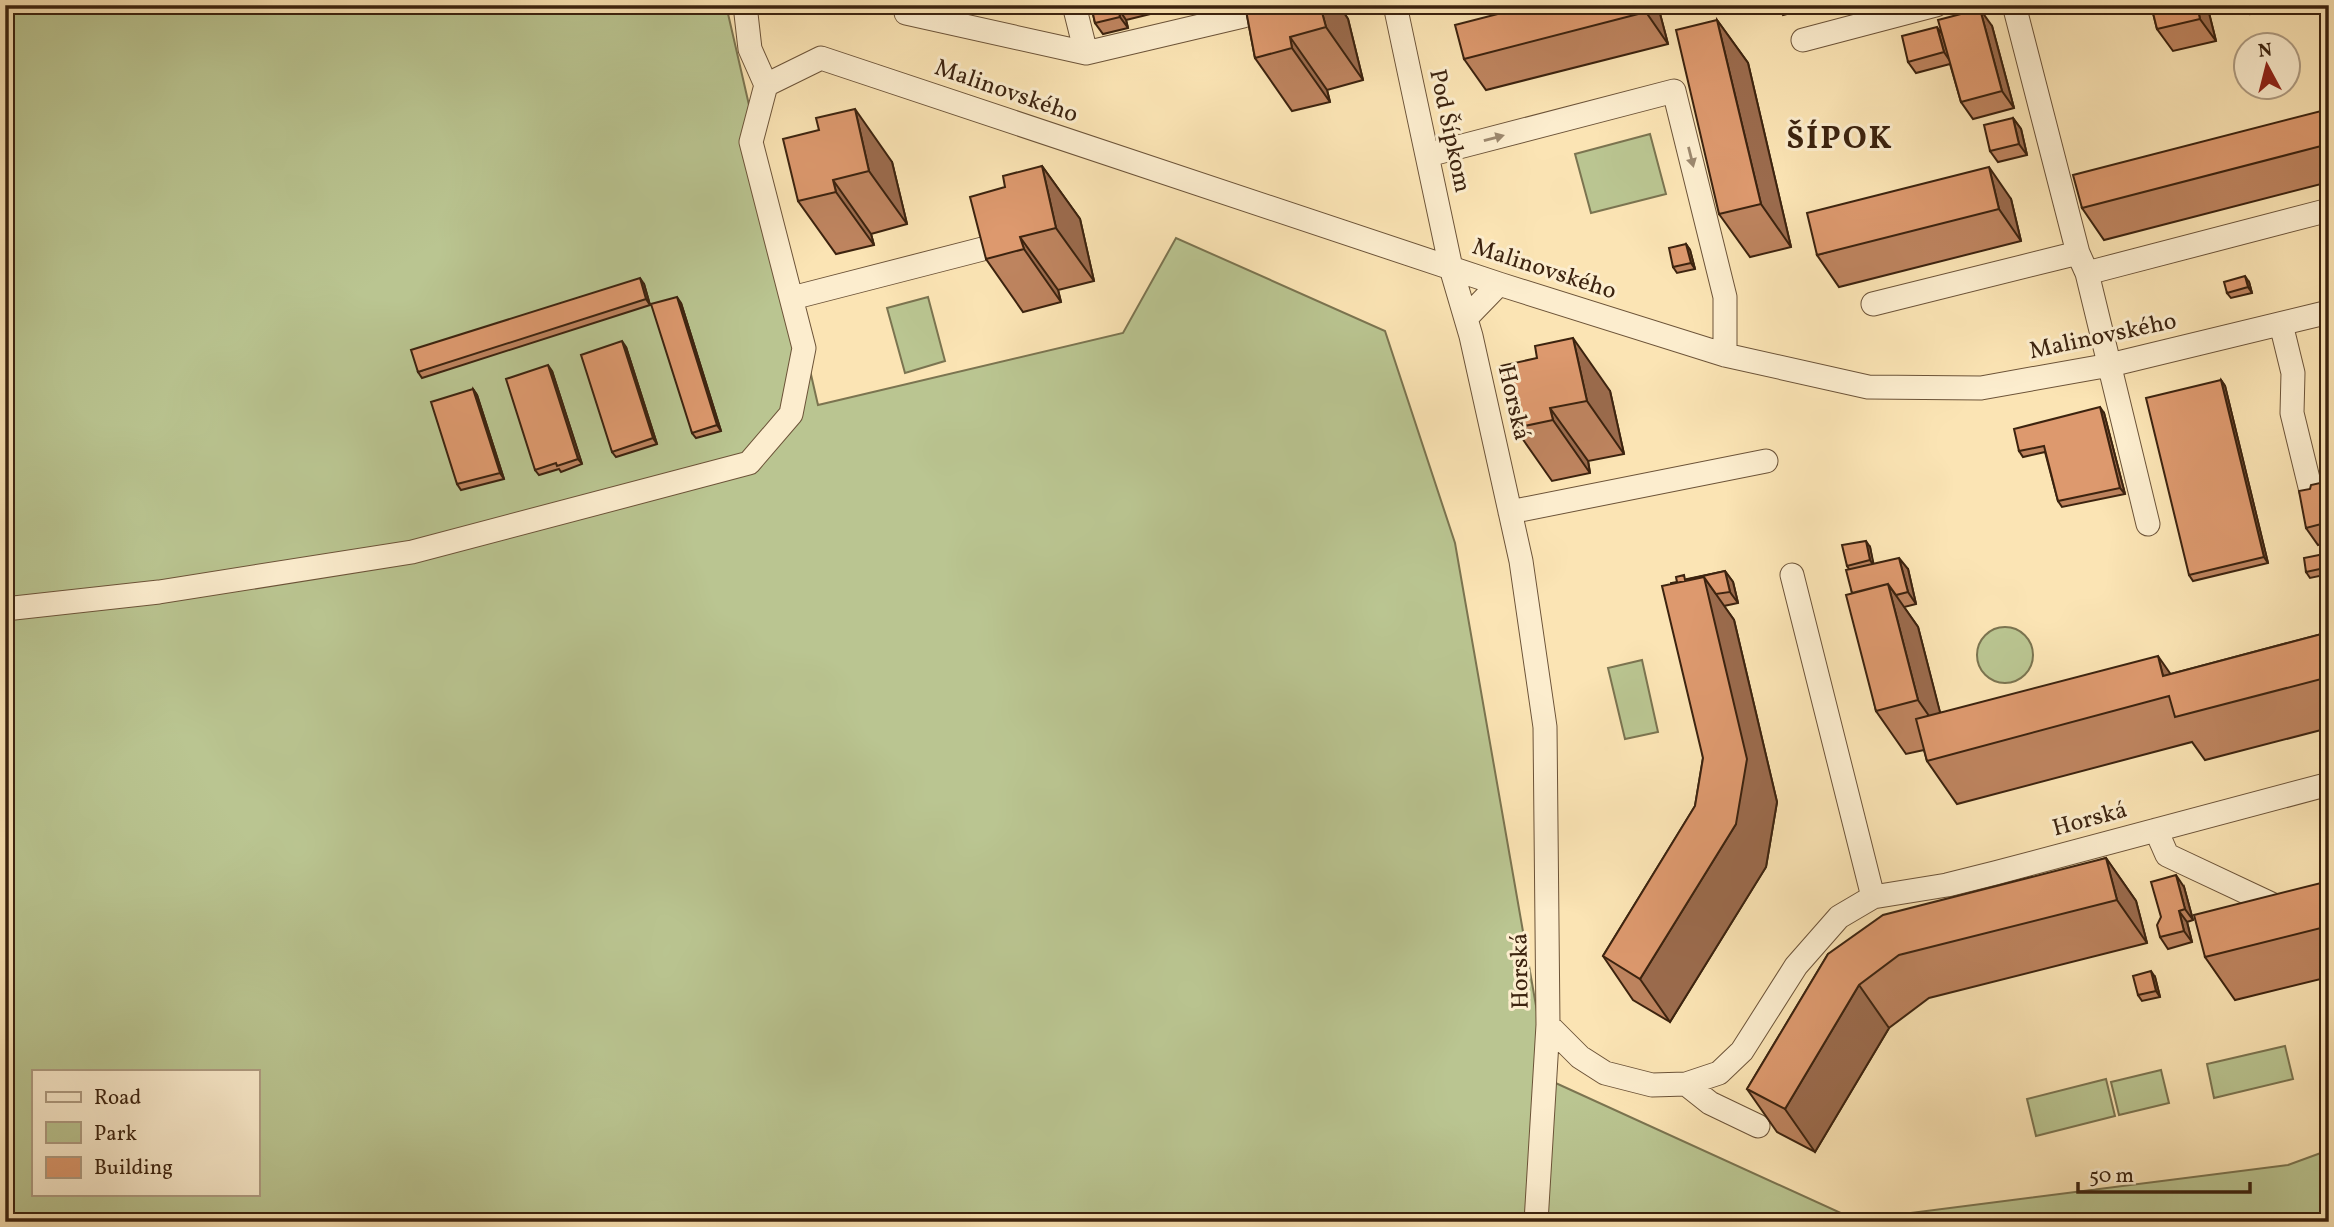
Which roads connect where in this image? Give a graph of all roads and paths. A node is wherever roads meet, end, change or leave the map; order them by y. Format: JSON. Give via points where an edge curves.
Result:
{"nodes":[{"id":1,"x":745,"y":5,"type":"edge"},
{"id":2,"x":905,"y":5,"type":"edge"},
{"id":3,"x":1074,"y":5,"type":"edge"},
{"id":4,"x":1240,"y":5,"type":"edge"},
{"id":5,"x":1395,"y":5,"type":"edge"},
{"id":6,"x":1936,"y":5,"type":"edge"},
{"id":7,"x":2014,"y":5,"type":"edge"},
{"id":8,"x":1803,"y":40,"type":"dead end"},
{"id":9,"x":1086,"y":53,"type":"junction"},
{"id":10,"x":766,"y":85,"type":"junction"},
{"id":11,"x":1428,"y":155,"type":"junction"},
{"id":12,"x":2329,"y":210,"type":"edge"},
{"id":13,"x":1002,"y":244,"type":"edge"},
{"id":14,"x":2082,"y":263,"type":"junction"},
{"id":15,"x":1451,"y":268,"type":"junction"},
{"id":16,"x":1499,"y":284,"type":"junction"},
{"id":17,"x":792,"y":298,"type":"junction"},
{"id":18,"x":1873,"y":304,"type":"dead end"},
{"id":19,"x":2329,"y":312,"type":"edge"},
{"id":20,"x":1466,"y":318,"type":"junction"},
{"id":21,"x":2281,"y":324,"type":"junction"},
{"id":22,"x":1726,"y":355,"type":"junction"},
{"id":23,"x":2110,"y":365,"type":"junction"},
{"id":24,"x":1766,"y":461,"type":"dead end"},
{"id":25,"x":2311,"y":491,"type":"edge"},
{"id":26,"x":1510,"y":512,"type":"junction"},
{"id":27,"x":2148,"y":524,"type":"dead end"},
{"id":28,"x":1792,"y":575,"type":"dead end"},
{"id":29,"x":5,"y":608,"type":"edge"},
{"id":30,"x":2329,"y":784,"type":"edge"},
{"id":31,"x":2156,"y":830,"type":"junction"},
{"id":32,"x":1873,"y":897,"type":"junction"},
{"id":33,"x":2329,"y":909,"type":"edge"},
{"id":34,"x":1548,"y":1025,"type":"junction"},
{"id":35,"x":1686,"y":1084,"type":"junction"},
{"id":36,"x":1758,"y":1126,"type":"edge"},
{"id":37,"x":1536,"y":1222,"type":"edge"}],
"edges":[{"from":1,"to":10,"type":"street","via":[[750,49]]},
{"from":2,"to":9,"type":"street","via":[[906,13]]},
{"from":3,"to":9,"type":"street"},
{"from":4,"to":9,"type":"street","via":[[1243,16]]},
{"from":5,"to":11,"type":"street","name":"Pod Šípkom"},
{"from":6,"to":8,"type":"street"},
{"from":7,"to":14,"type":"street"},
{"from":10,"to":15,"type":"street","name":"Malinovského","via":[[821,58]]},
{"from":10,"to":17,"type":"street","via":[[751,142]]},
{"from":11,"to":15,"type":"street","name":"Pod Šípkom"},
{"from":11,"to":22,"type":"street","one_way":true,"via":[[1674,91],[1726,297]]},
{"from":12,"to":14,"type":"street"},
{"from":13,"to":17,"type":"street"},
{"from":14,"to":18,"type":"street"},
{"from":14,"to":23,"type":"street"},
{"from":15,"to":16,"type":"street","name":"Malinovského"},
{"from":15,"to":20,"type":"street","name":"Horská"},
{"from":16,"to":20,"type":"street"},
{"from":16,"to":22,"type":"street","name":"Malinovského"},
{"from":17,"to":29,"type":"street","via":[[804,348],[792,414],[749,463],[412,552],[159,592]]},
{"from":19,"to":21,"type":"street","name":"Malinovského"},
{"from":20,"to":26,"type":"street","name":"Horská"},
{"from":21,"to":23,"type":"street","name":"Malinovského"},
{"from":21,"to":25,"type":"street","via":[[2293,373],[2292,413]]},
{"from":22,"to":23,"type":"street","name":"Malinovského","via":[[1868,387],[1981,388]]},
{"from":23,"to":27,"type":"street"},
{"from":24,"to":26,"type":"street"},
{"from":26,"to":34,"type":"street","name":"Horská","via":[[1545,727]]},
{"from":28,"to":32,"type":"street"},
{"from":30,"to":31,"type":"street","name":"Horská"},
{"from":31,"to":32,"type":"street","name":"Horská","via":[[1947,885]]},
{"from":31,"to":33,"type":"street","via":[[2167,855],[2299,917]]},
{"from":32,"to":35,"type":"street","name":"Horská","via":[[1839,917],[1796,965],[1742,1051],[1719,1073]]},
{"from":34,"to":35,"type":"street","name":"Horská","via":[[1580,1057],[1605,1073],[1652,1086]]},
{"from":34,"to":37,"type":"street"},
{"from":35,"to":36,"type":"street","via":[[1710,1103]]}]}
